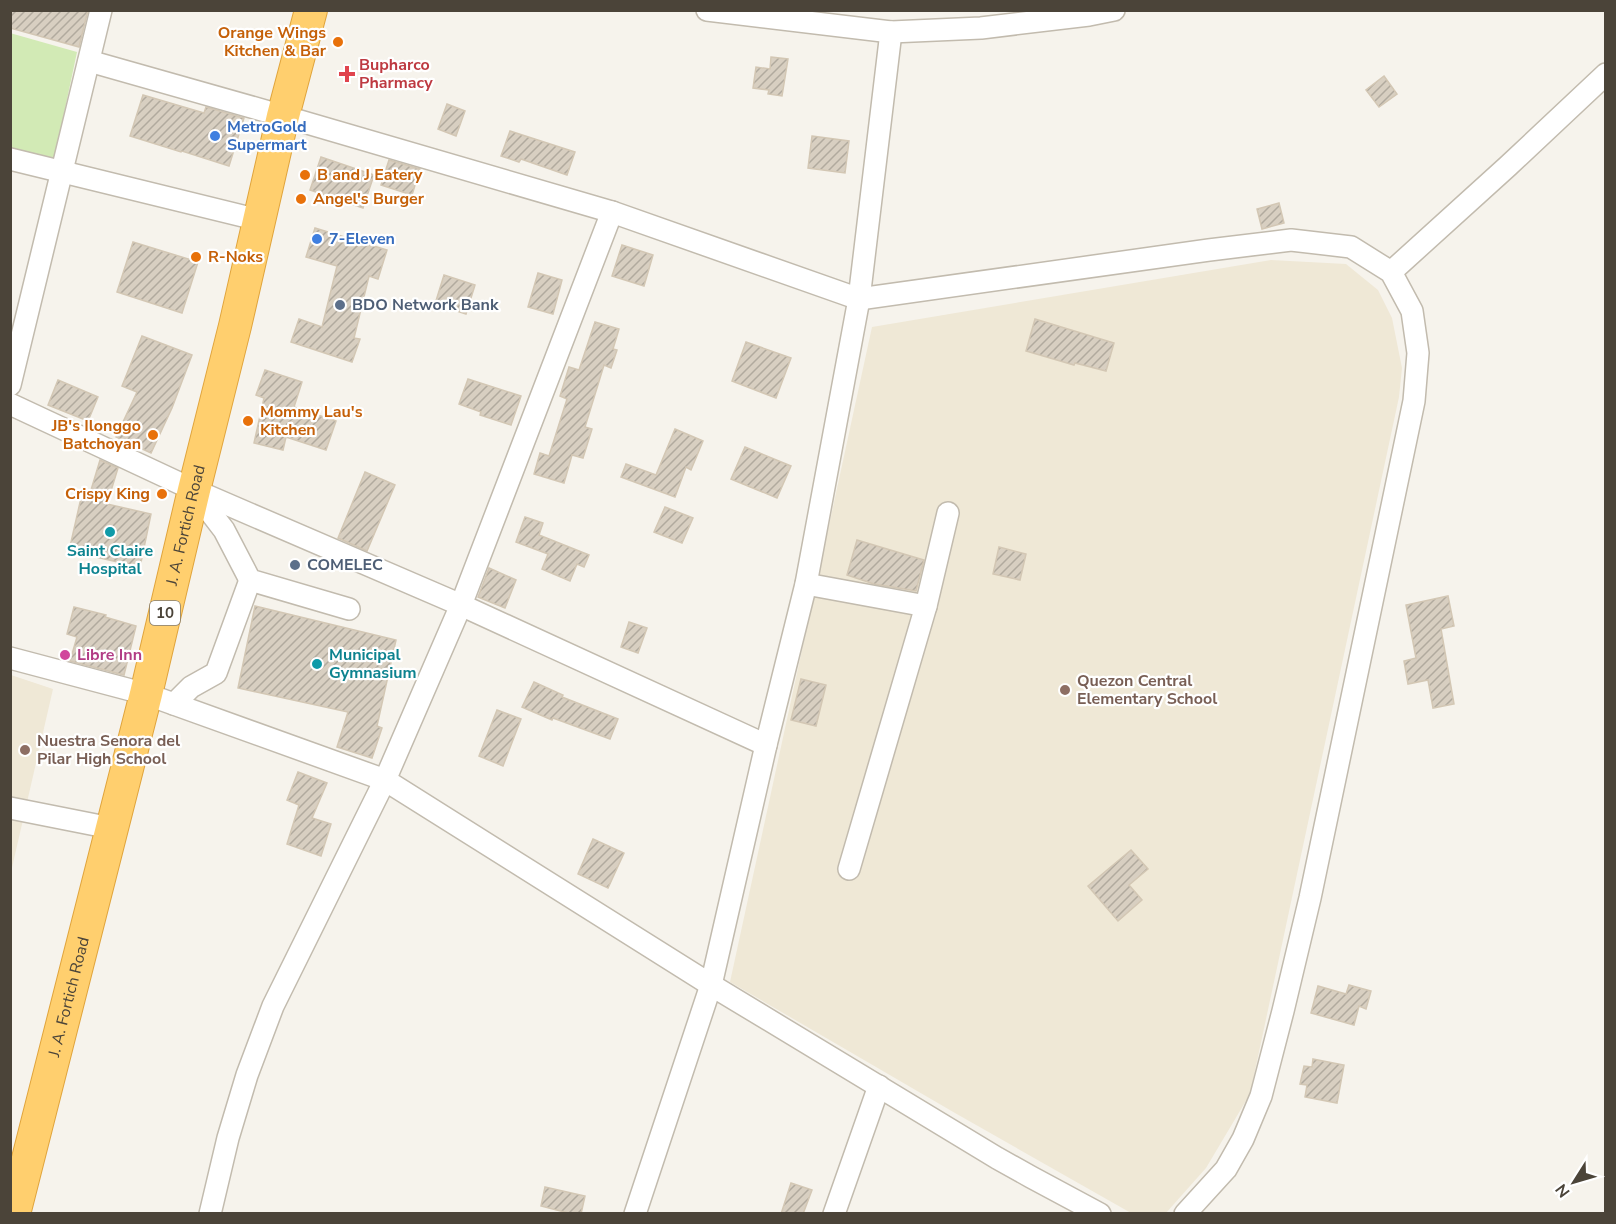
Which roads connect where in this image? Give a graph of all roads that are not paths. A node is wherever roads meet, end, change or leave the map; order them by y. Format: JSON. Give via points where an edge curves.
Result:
{"nodes":[{"id":1,"x":101,"y":10,"type":"edge"},
{"id":2,"x":311,"y":10,"type":"edge"},
{"id":3,"x":707,"y":10,"type":"edge"},
{"id":4,"x":1114,"y":10,"type":"edge"},
{"id":5,"x":891,"y":32,"type":"junction"},
{"id":6,"x":89,"y":61,"type":"junction"},
{"id":7,"x":1605,"y":74,"type":"edge"},
{"id":8,"x":283,"y":116,"type":"junction"},
{"id":9,"x":10,"y":159,"type":"edge"},
{"id":10,"x":62,"y":172,"type":"junction"},
{"id":11,"x":612,"y":212,"type":"junction"},
{"id":12,"x":259,"y":220,"type":"junction"},
{"id":13,"x":1391,"y":272,"type":"junction"},
{"id":14,"x":859,"y":299,"type":"junction"},
{"id":15,"x":10,"y":386,"type":"edge"},
{"id":16,"x":10,"y":404,"type":"edge"},
{"id":17,"x":194,"y":490,"type":"junction"},
{"id":18,"x":948,"y":513,"type":"dead end"},
{"id":19,"x":250,"y":580,"type":"junction"},
{"id":20,"x":806,"y":584,"type":"junction"},
{"id":21,"x":461,"y":605,"type":"junction"},
{"id":22,"x":926,"y":606,"type":"junction"},
{"id":23,"x":349,"y":609,"type":"dead end"},
{"id":24,"x":10,"y":658,"type":"edge"},
{"id":25,"x":160,"y":699,"type":"junction"},
{"id":26,"x":766,"y":744,"type":"junction"},
{"id":27,"x":385,"y":780,"type":"junction"},
{"id":28,"x":10,"y":808,"type":"edge"},
{"id":29,"x":111,"y":828,"type":"junction"},
{"id":30,"x":849,"y":869,"type":"dead end"},
{"id":31,"x":711,"y":985,"type":"junction"},
{"id":32,"x":879,"y":1086,"type":"junction"},
{"id":33,"x":14,"y":1214,"type":"edge"},
{"id":34,"x":210,"y":1214,"type":"edge"},
{"id":35,"x":635,"y":1214,"type":"edge"},
{"id":36,"x":834,"y":1214,"type":"edge"},
{"id":37,"x":1100,"y":1214,"type":"edge"},
{"id":38,"x":1185,"y":1214,"type":"edge"}],
"edges":[{"from":1,"to":6,"type":"street"},
{"from":2,"to":8,"type":"highway","name":"J. A. Fortich Road","number":"10"},
{"from":3,"to":5,"type":"street"},
{"from":4,"to":5,"type":"street","via":[[981,28]]},
{"from":5,"to":14,"type":"street"},
{"from":6,"to":8,"type":"street"},
{"from":6,"to":10,"type":"street"},
{"from":7,"to":13,"type":"street"},
{"from":8,"to":11,"type":"street"},
{"from":8,"to":12,"type":"highway","name":"J. A. Fortich Road","number":"10"},
{"from":9,"to":10,"type":"street"},
{"from":10,"to":12,"type":"street"},
{"from":10,"to":15,"type":"street"},
{"from":11,"to":14,"type":"street"},
{"from":11,"to":21,"type":"street"},
{"from":12,"to":17,"type":"highway","name":"J. A. Fortich Road","number":"10"},
{"from":13,"to":14,"type":"street","via":[[1351,248],[1291,240]]},
{"from":13,"to":38,"type":"street","via":[[1412,311],[1418,353],[1414,401],[1310,898],[1261,1096],[1226,1169]]},
{"from":14,"to":20,"type":"street"},
{"from":16,"to":17,"type":"street"},
{"from":17,"to":19,"type":"street","via":[[224,530]]},
{"from":17,"to":21,"type":"street"},
{"from":17,"to":25,"type":"highway","name":"J. A. Fortich Road","number":"10"},
{"from":18,"to":22,"type":"street"},
{"from":19,"to":23,"type":"street"},
{"from":19,"to":25,"type":"street","via":[[216,673]]},
{"from":20,"to":22,"type":"street"},
{"from":20,"to":26,"type":"street"},
{"from":21,"to":26,"type":"street"},
{"from":21,"to":27,"type":"street"},
{"from":22,"to":30,"type":"street"},
{"from":24,"to":25,"type":"street"},
{"from":25,"to":27,"type":"street"},
{"from":25,"to":29,"type":"highway","name":"J. A. Fortich Road","number":"10"},
{"from":26,"to":31,"type":"street"},
{"from":27,"to":31,"type":"street"},
{"from":27,"to":34,"type":"street","via":[[273,1006],[247,1075]]},
{"from":28,"to":29,"type":"street"},
{"from":29,"to":33,"type":"highway","name":"J. A. Fortich Road","number":"10"},
{"from":31,"to":32,"type":"street"},
{"from":31,"to":35,"type":"street"},
{"from":32,"to":36,"type":"street"},
{"from":32,"to":37,"type":"street","via":[[1014,1168]]}]}
